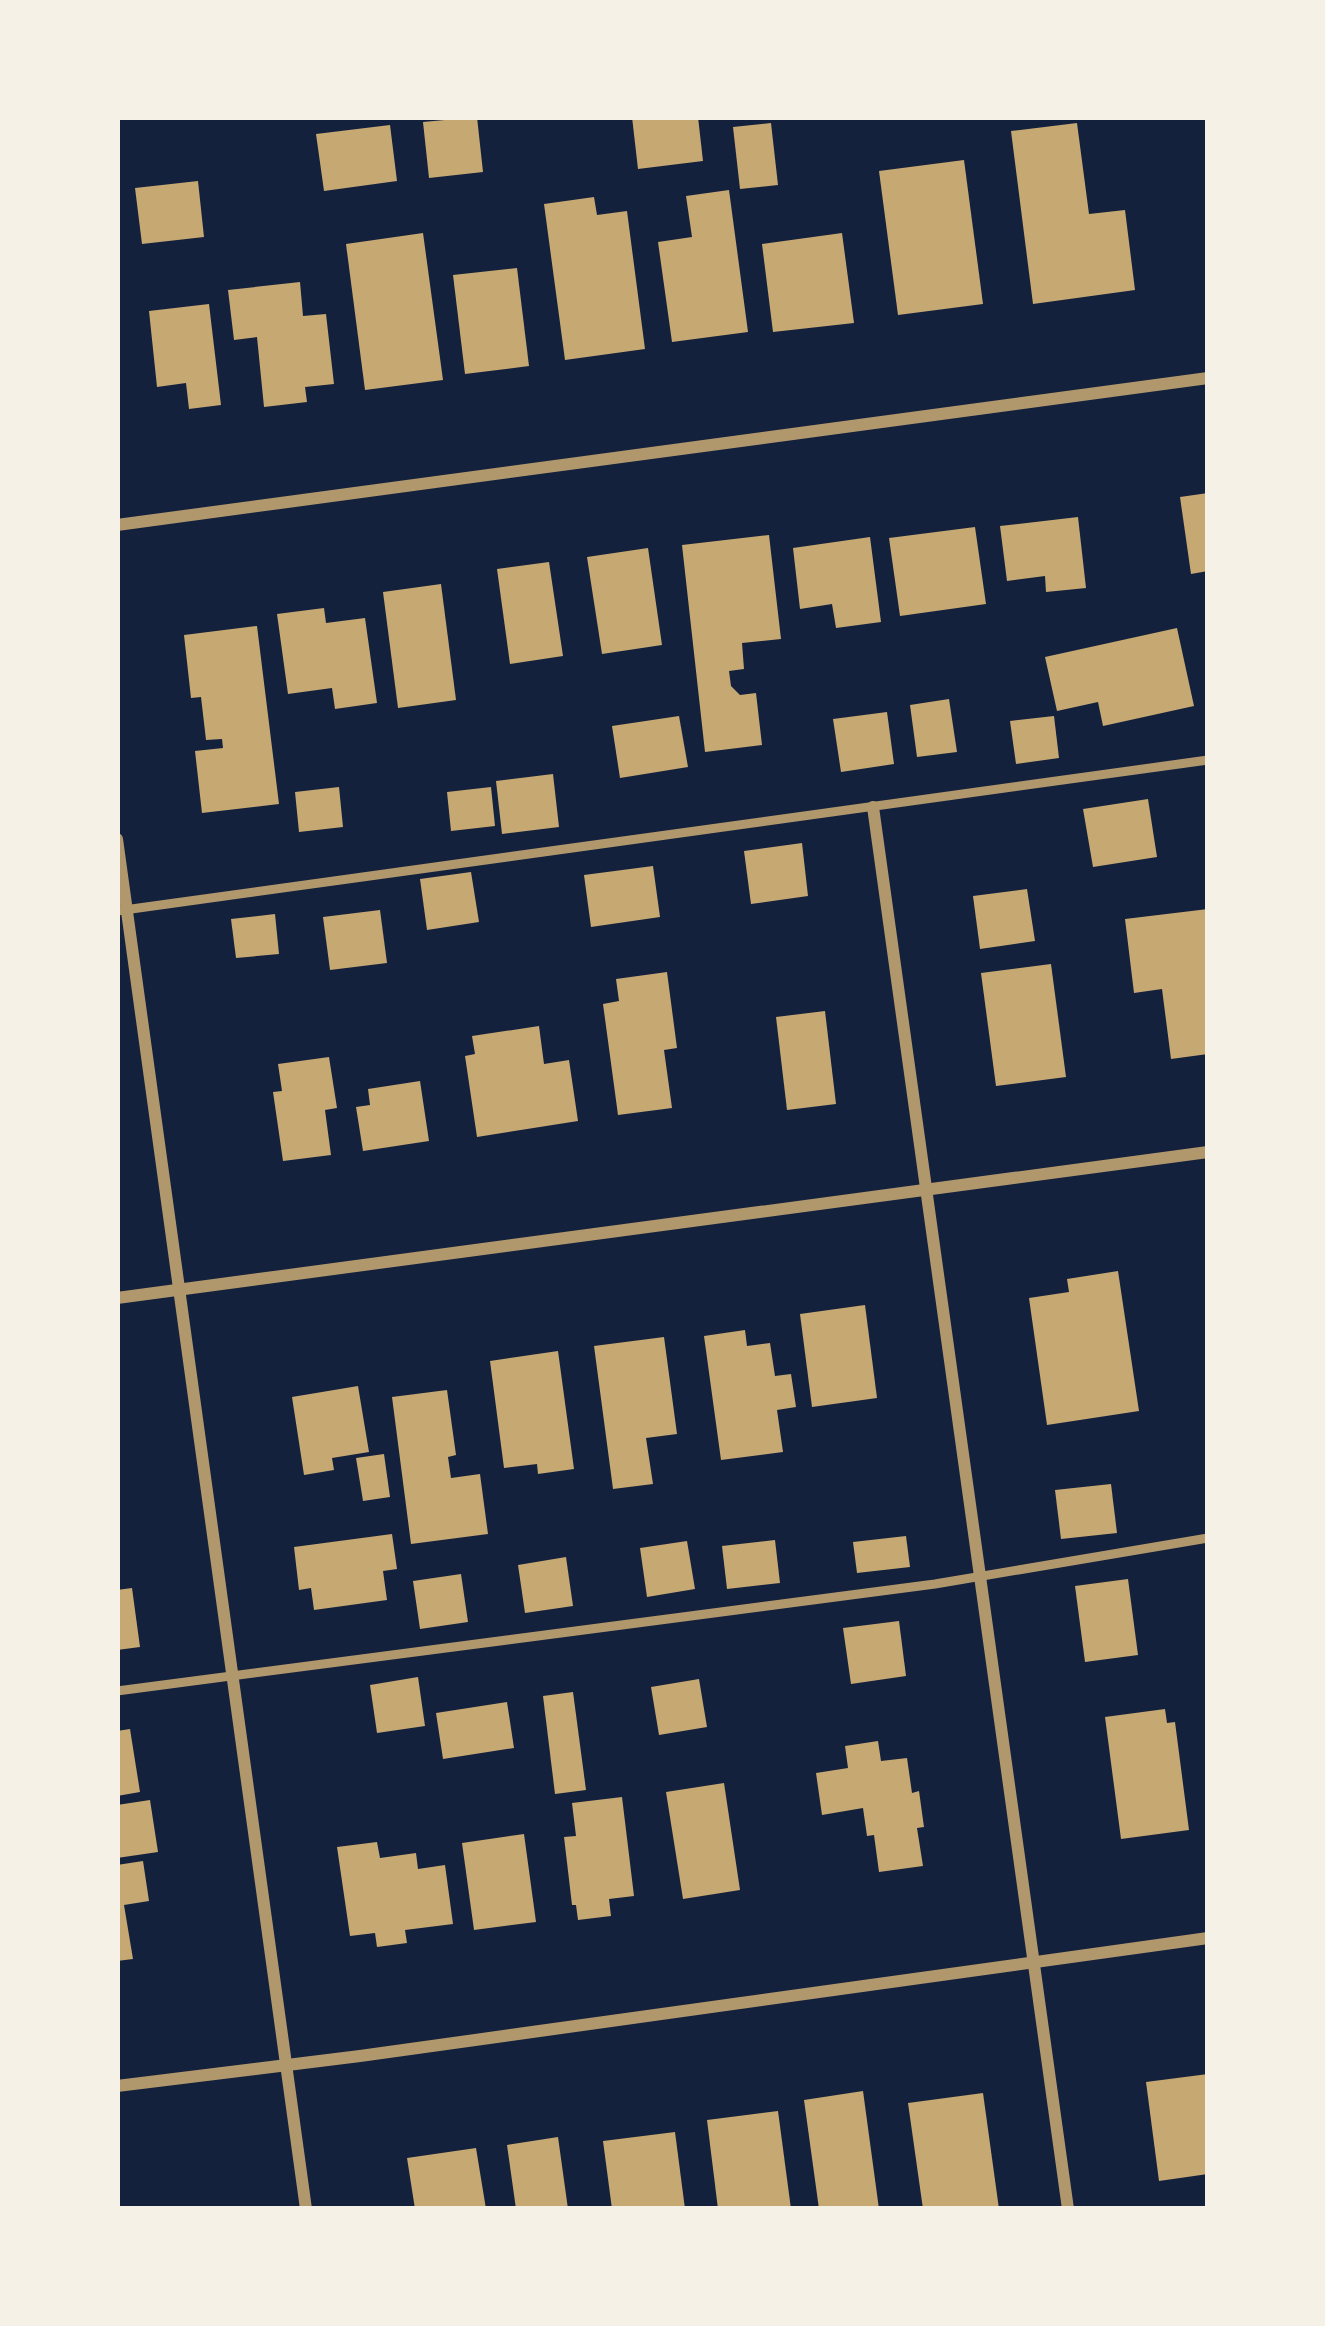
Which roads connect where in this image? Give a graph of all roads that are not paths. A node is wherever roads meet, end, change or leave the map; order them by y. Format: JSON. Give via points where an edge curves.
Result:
{"nodes":[{"id":1,"x":1208,"y":378,"type":"edge"},
{"id":2,"x":117,"y":525,"type":"edge"},
{"id":3,"x":1208,"y":760,"type":"edge"},
{"id":4,"x":873,"y":807,"type":"junction"},
{"id":5,"x":117,"y":839,"type":"edge"},
{"id":6,"x":121,"y":911,"type":"edge"},
{"id":7,"x":1208,"y":1152,"type":"edge"},
{"id":8,"x":925,"y":1188,"type":"junction"},
{"id":9,"x":178,"y":1290,"type":"junction"},
{"id":10,"x":117,"y":1298,"type":"edge"},
{"id":11,"x":1208,"y":1538,"type":"edge"},
{"id":12,"x":980,"y":1577,"type":"junction"},
{"id":13,"x":232,"y":1676,"type":"junction"},
{"id":14,"x":117,"y":1691,"type":"edge"},
{"id":15,"x":1208,"y":1938,"type":"edge"},
{"id":16,"x":1033,"y":1964,"type":"junction"},
{"id":17,"x":287,"y":2064,"type":"junction"},
{"id":18,"x":117,"y":2086,"type":"edge"},
{"id":19,"x":306,"y":2209,"type":"edge"},
{"id":20,"x":1068,"y":2209,"type":"edge"}],
"edges":[{"from":1,"to":2,"type":"street"},
{"from":3,"to":4,"type":"lane"},
{"from":4,"to":6,"type":"lane"},
{"from":4,"to":8,"type":"street"},
{"from":5,"to":6,"type":"street"},
{"from":6,"to":9,"type":"street"},
{"from":7,"to":8,"type":"street"},
{"from":8,"to":9,"type":"street"},
{"from":8,"to":12,"type":"street"},
{"from":9,"to":10,"type":"street"},
{"from":9,"to":13,"type":"street"},
{"from":11,"to":12,"type":"lane"},
{"from":12,"to":13,"type":"lane"},
{"from":12,"to":16,"type":"street"},
{"from":13,"to":14,"type":"lane"},
{"from":13,"to":17,"type":"street"},
{"from":15,"to":16,"type":"street"},
{"from":16,"to":17,"type":"street"},
{"from":16,"to":20,"type":"street"},
{"from":17,"to":18,"type":"street"},
{"from":17,"to":19,"type":"street"}]}
